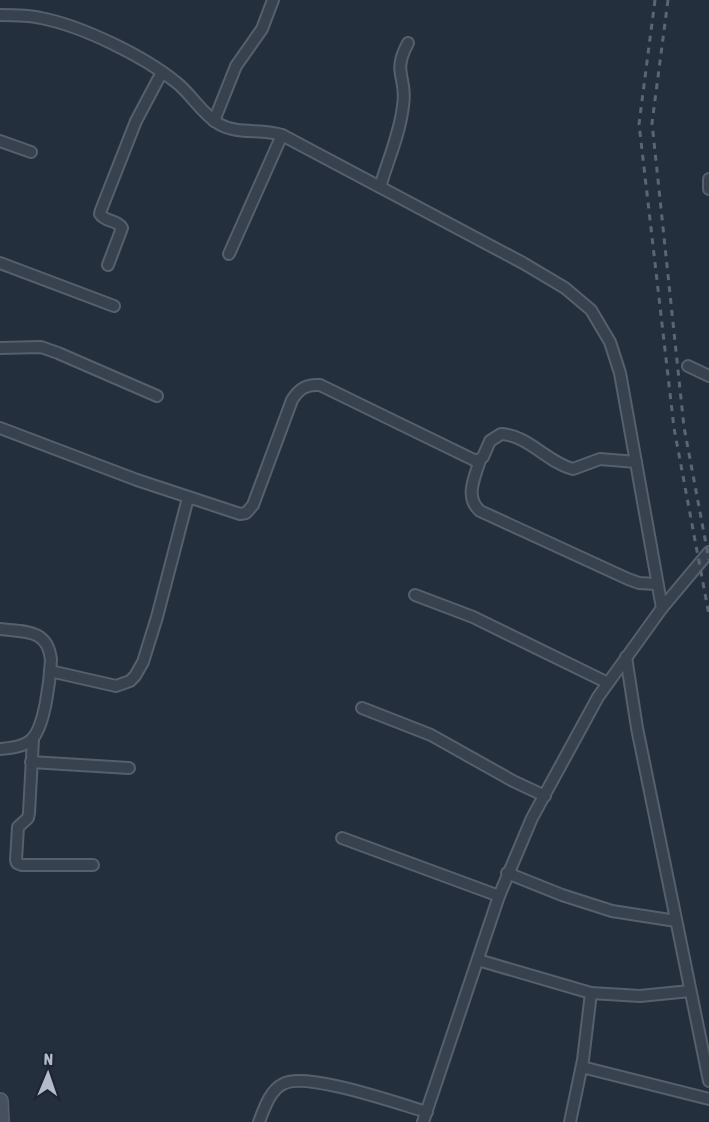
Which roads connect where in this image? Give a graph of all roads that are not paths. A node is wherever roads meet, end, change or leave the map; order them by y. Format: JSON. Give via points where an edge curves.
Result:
{"nodes":[{"id":1,"x":273,"y":0,"type":"edge"},
{"id":2,"x":0,"y":15,"type":"edge"},
{"id":3,"x":408,"y":43,"type":"dead end"},
{"id":4,"x":162,"y":72,"type":"junction"},
{"id":5,"x":214,"y":121,"type":"junction"},
{"id":6,"x":282,"y":135,"type":"junction"},
{"id":7,"x":0,"y":141,"type":"edge"},
{"id":8,"x":31,"y":153,"type":"dead end"},
{"id":9,"x":709,"y":180,"type":"edge"},
{"id":10,"x":380,"y":187,"type":"junction"},
{"id":11,"x":709,"y":189,"type":"edge"},
{"id":12,"x":229,"y":254,"type":"dead end"},
{"id":13,"x":0,"y":263,"type":"edge"},
{"id":14,"x":108,"y":266,"type":"dead end"},
{"id":15,"x":114,"y":306,"type":"dead end"},
{"id":16,"x":0,"y":348,"type":"edge"},
{"id":17,"x":688,"y":366,"type":"dead end"},
{"id":18,"x":709,"y":376,"type":"edge"},
{"id":19,"x":157,"y":396,"type":"dead end"},
{"id":20,"x":0,"y":428,"type":"edge"},
{"id":21,"x":480,"y":460,"type":"junction"},
{"id":22,"x":636,"y":462,"type":"junction"},
{"id":23,"x":188,"y":498,"type":"junction"},
{"id":24,"x":709,"y":552,"type":"edge"},
{"id":25,"x":657,"y":584,"type":"junction"},
{"id":26,"x":415,"y":595,"type":"dead end"},
{"id":27,"x":662,"y":608,"type":"junction"},
{"id":28,"x":0,"y":628,"type":"edge"},
{"id":29,"x":626,"y":657,"type":"junction"},
{"id":30,"x":50,"y":671,"type":"junction"},
{"id":31,"x":608,"y":683,"type":"junction"},
{"id":32,"x":362,"y":708,"type":"dead end"},
{"id":33,"x":33,"y":739,"type":"junction"},
{"id":34,"x":0,"y":749,"type":"edge"},
{"id":35,"x":31,"y":762,"type":"junction"},
{"id":36,"x":129,"y":768,"type":"dead end"},
{"id":37,"x":545,"y":795,"type":"junction"},
{"id":38,"x":342,"y":838,"type":"dead end"},
{"id":39,"x":93,"y":866,"type":"dead end"},
{"id":40,"x":507,"y":873,"type":"junction"},
{"id":41,"x":499,"y":896,"type":"junction"},
{"id":42,"x":676,"y":921,"type":"junction"},
{"id":43,"x":478,"y":960,"type":"junction"},
{"id":44,"x":690,"y":991,"type":"junction"},
{"id":45,"x":591,"y":993,"type":"junction"},
{"id":46,"x":582,"y":1067,"type":"junction"},
{"id":47,"x":709,"y":1081,"type":"edge"},
{"id":48,"x":709,"y":1099,"type":"edge"},
{"id":49,"x":0,"y":1101,"type":"edge"},
{"id":50,"x":425,"y":1117,"type":"edge"},
{"id":51,"x":1,"y":1122,"type":"edge"},
{"id":52,"x":259,"y":1122,"type":"edge"},
{"id":53,"x":570,"y":1122,"type":"edge"}],
"edges":[{"from":1,"to":5,"type":"street","via":[[262,29],[236,66]]},
{"from":2,"to":4,"type":"street","via":[[59,22],[90,33]]},
{"from":3,"to":10,"type":"street","via":[[399,63],[402,113]]},
{"from":4,"to":5,"type":"street","via":[[187,91]]},
{"from":4,"to":14,"type":"street","via":[[136,121],[101,210],[103,218],[122,228]]},
{"from":5,"to":6,"type":"street","via":[[233,129]]},
{"from":6,"to":10,"type":"street"},
{"from":6,"to":12,"type":"street"},
{"from":7,"to":8,"type":"street"},
{"from":9,"to":11,"type":"street"},
{"from":10,"to":22,"type":"street","via":[[523,262],[591,310],[616,358]]},
{"from":13,"to":15,"type":"street"},
{"from":16,"to":19,"type":"street","via":[[41,347]]},
{"from":17,"to":18,"type":"street"},
{"from":20,"to":23,"type":"street"},
{"from":21,"to":22,"type":"street","via":[[490,441],[501,434],[514,437],[569,468],[580,468],[600,459]]},
{"from":21,"to":23,"type":"street","via":[[312,384],[302,388],[292,400],[253,505],[246,513],[233,513]]},
{"from":21,"to":25,"type":"street","via":[[471,493],[474,506],[480,511],[628,579]]},
{"from":22,"to":25,"type":"street"},
{"from":23,"to":30,"type":"street","via":[[157,617],[135,676],[116,686]]},
{"from":24,"to":27,"type":"street"},
{"from":25,"to":27,"type":"street"},
{"from":26,"to":31,"type":"street","via":[[473,617]]},
{"from":27,"to":29,"type":"street"},
{"from":28,"to":30,"type":"street","via":[[38,635],[45,640],[50,650]]},
{"from":29,"to":31,"type":"street"},
{"from":29,"to":42,"type":"street"},
{"from":30,"to":33,"type":"street","via":[[42,718]]},
{"from":31,"to":37,"type":"street"},
{"from":32,"to":37,"type":"street","via":[[431,735]]},
{"from":33,"to":34,"type":"street"},
{"from":33,"to":35,"type":"street"},
{"from":35,"to":36,"type":"street"},
{"from":35,"to":39,"type":"street","via":[[29,813],[17,832],[17,863]]},
{"from":37,"to":40,"type":"street"},
{"from":38,"to":41,"type":"street"},
{"from":40,"to":41,"type":"street"},
{"from":40,"to":42,"type":"street","via":[[612,911]]},
{"from":41,"to":43,"type":"street"},
{"from":42,"to":44,"type":"street"},
{"from":43,"to":45,"type":"street"},
{"from":43,"to":50,"type":"street"},
{"from":44,"to":45,"type":"street","via":[[640,996]]},
{"from":44,"to":47,"type":"street"},
{"from":45,"to":46,"type":"street"},
{"from":46,"to":48,"type":"street"},
{"from":46,"to":53,"type":"street"},
{"from":49,"to":51,"type":"main road"},
{"from":50,"to":52,"type":"street","via":[[317,1082],[297,1080],[284,1083],[275,1091]]}]}
